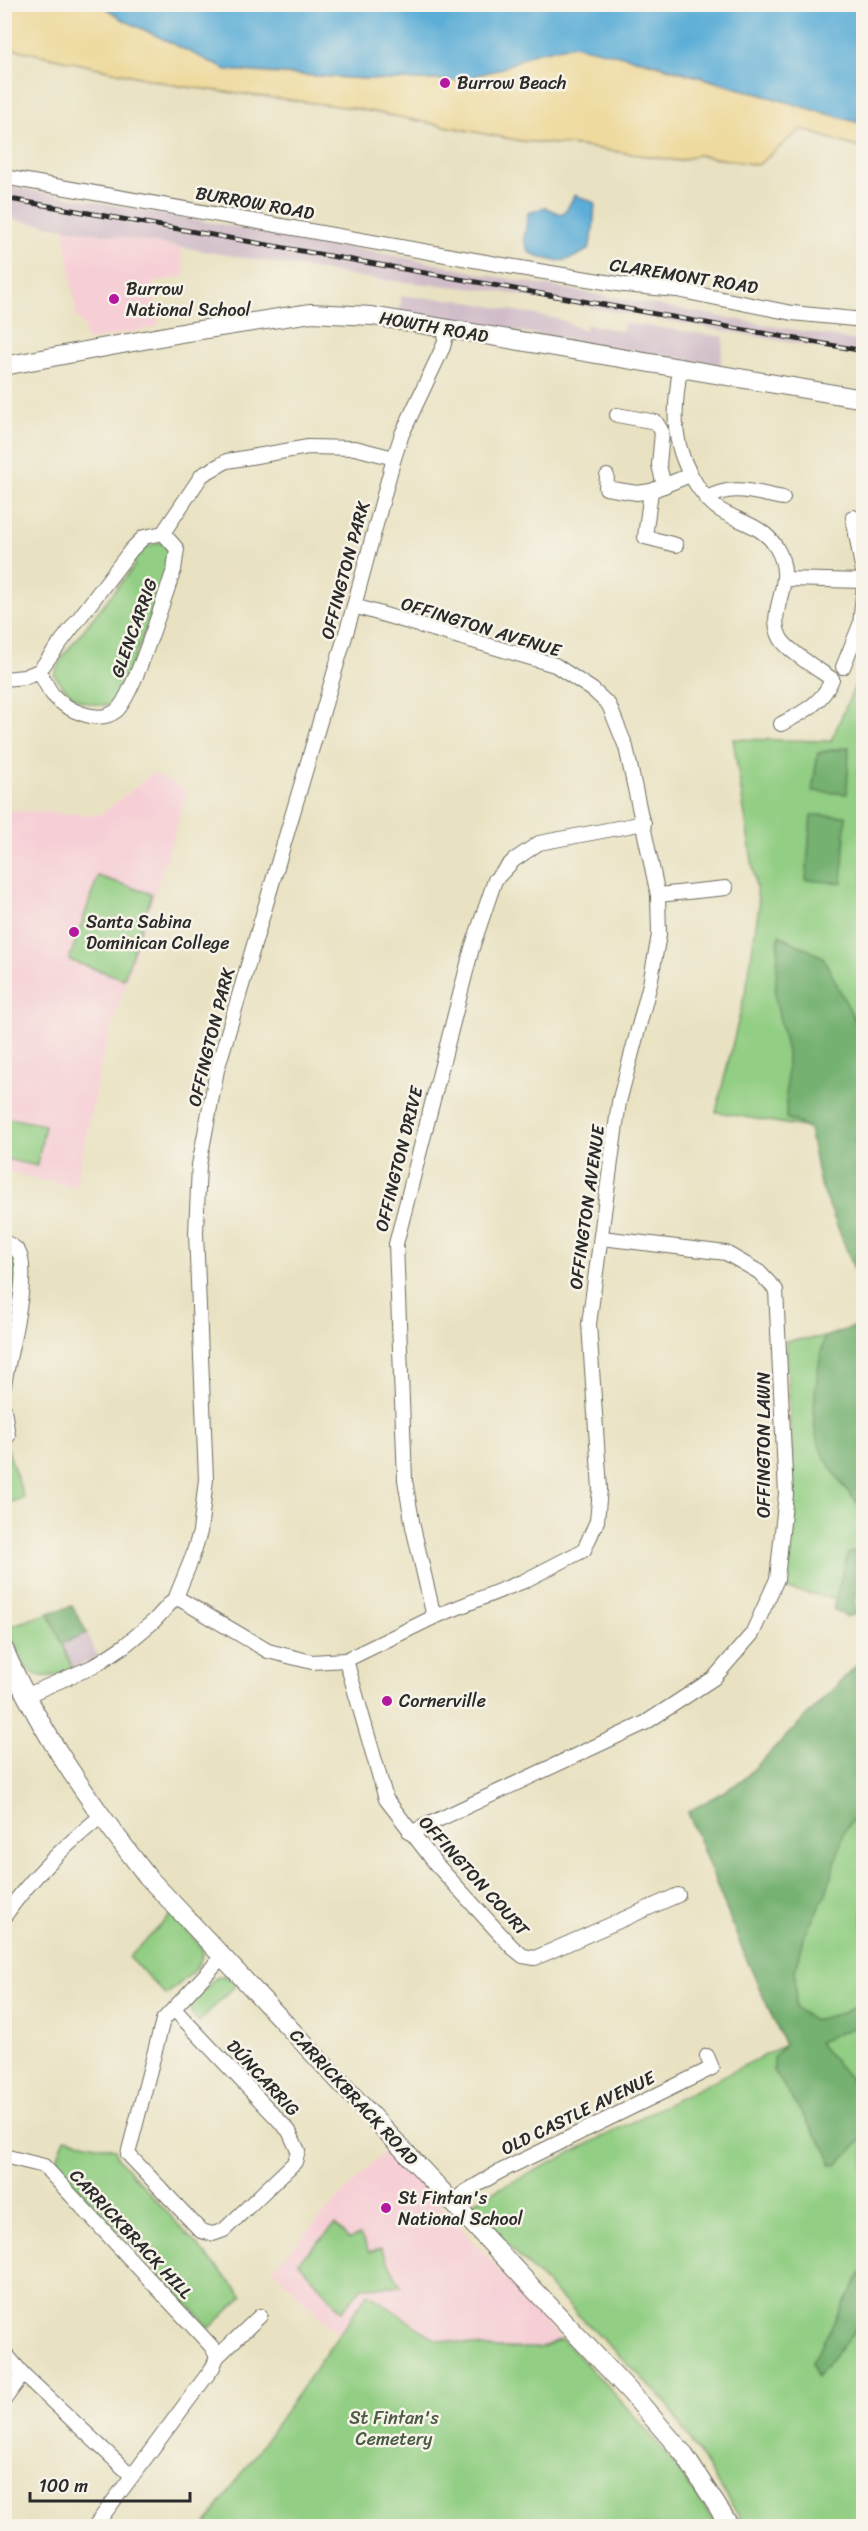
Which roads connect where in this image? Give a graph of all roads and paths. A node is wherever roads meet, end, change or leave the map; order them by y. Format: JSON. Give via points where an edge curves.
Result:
{"nodes":[{"id":1,"x":4,"y":177,"type":"edge"},
{"id":2,"x":500,"y":264,"type":"joint"},
{"id":3,"x":864,"y":320,"type":"edge"},
{"id":4,"x":448,"y":329,"type":"junction"},
{"id":5,"x":4,"y":366,"type":"edge"},
{"id":6,"x":680,"y":369,"type":"junction"},
{"id":7,"x":864,"y":399,"type":"edge"},
{"id":8,"x":617,"y":415,"type":"dead end"},
{"id":9,"x":394,"y":458,"type":"junction"},
{"id":10,"x":690,"y":475,"type":"junction"},
{"id":11,"x":607,"y":476,"type":"dead end"},
{"id":12,"x":657,"y":489,"type":"junction"},
{"id":13,"x":783,"y":498,"type":"dead end"},
{"id":14,"x":706,"y":499,"type":"junction"},
{"id":15,"x":853,"y":517,"type":"dead end"},
{"id":16,"x":163,"y":533,"type":"junction"},
{"id":17,"x":676,"y":545,"type":"dead end"},
{"id":18,"x":786,"y":579,"type":"junction"},
{"id":19,"x":864,"y":581,"type":"edge"},
{"id":20,"x":354,"y":606,"type":"junction"},
{"id":21,"x":843,"y":667,"type":"dead end"},
{"id":22,"x":39,"y":671,"type":"junction"},
{"id":23,"x":4,"y":679,"type":"edge"},
{"id":24,"x":780,"y":724,"type":"dead end"},
{"id":25,"x":644,"y":823,"type":"junction"},
{"id":26,"x":726,"y":888,"type":"dead end"},
{"id":27,"x":658,"y":895,"type":"junction"},
{"id":28,"x":602,"y":1238,"type":"junction"},
{"id":29,"x":4,"y":1242,"type":"edge"},
{"id":30,"x":4,"y":1386,"type":"edge"},
{"id":31,"x":4,"y":1409,"type":"edge"},
{"id":32,"x":4,"y":1437,"type":"edge"},
{"id":33,"x":176,"y":1597,"type":"junction"},
{"id":34,"x":434,"y":1617,"type":"junction"},
{"id":35,"x":4,"y":1649,"type":"edge"},
{"id":36,"x":345,"y":1660,"type":"junction"},
{"id":37,"x":25,"y":1696,"type":"junction"},
{"id":38,"x":100,"y":1816,"type":"junction"},
{"id":39,"x":410,"y":1833,"type":"junction"},
{"id":40,"x":678,"y":1894,"type":"dead end"},
{"id":41,"x":4,"y":1917,"type":"edge"},
{"id":42,"x":223,"y":1956,"type":"junction"},
{"id":43,"x":174,"y":2009,"type":"junction"},
{"id":44,"x":707,"y":2056,"type":"dead end"},
{"id":45,"x":4,"y":2156,"type":"edge"},
{"id":46,"x":453,"y":2202,"type":"junction"},
{"id":47,"x":260,"y":2316,"type":"dead end"},
{"id":48,"x":4,"y":2352,"type":"edge"},
{"id":49,"x":217,"y":2357,"type":"junction"},
{"id":50,"x":23,"y":2374,"type":"junction"},
{"id":51,"x":4,"y":2400,"type":"edge"},
{"id":52,"x":132,"y":2476,"type":"junction"},
{"id":53,"x":95,"y":2526,"type":"edge"},
{"id":54,"x":730,"y":2526,"type":"edge"}],
"edges":[{"from":1,"to":2,"type":"street","name":"BURROW ROAD"},
{"from":2,"to":3,"type":"street","name":"CLAREMONT ROAD","via":[[677,290],[792,313]]},
{"from":4,"to":5,"type":"main road","name":"HOWTH ROAD","via":[[319,312]]},
{"from":4,"to":6,"type":"main road","name":"HOWTH ROAD"},
{"from":4,"to":9,"type":"street","name":"OFFINGTON PARK"},
{"from":6,"to":7,"type":"main road","name":"HOWTH ROAD"},
{"from":6,"to":10,"type":"street","via":[[674,429]]},
{"from":8,"to":12,"type":"street","via":[[656,422],[662,432]]},
{"from":9,"to":16,"type":"street","via":[[355,448],[308,447],[227,460],[202,475]]},
{"from":9,"to":20,"type":"street","name":"OFFINGTON PARK"},
{"from":10,"to":12,"type":"street"},
{"from":10,"to":14,"type":"street"},
{"from":11,"to":12,"type":"street","via":[[606,488],[637,494]]},
{"from":12,"to":17,"type":"street","via":[[645,537]]},
{"from":13,"to":14,"type":"street","via":[[737,489],[719,491]]},
{"from":14,"to":18,"type":"street","via":[[719,510],[757,528],[776,546]]},
{"from":15,"to":19,"type":"street"},
{"from":16,"to":22,"type":"street","name":"GLENCARRIG","via":[[144,537],[130,550]]},
{"from":16,"to":22,"type":"street","name":"GLENCARRIG","via":[[177,549],[174,570],[130,691],[115,711],[96,716],[73,711],[53,696]]},
{"from":18,"to":19,"type":"street"},
{"from":18,"to":24,"type":"street","via":[[775,622],[782,641],[832,679],[828,690],[809,710]]},
{"from":19,"to":21,"type":"street","via":[[860,624]]},
{"from":20,"to":25,"type":"street","name":"OFFINGTON AVENUE","via":[[555,665],[593,690],[609,705],[626,747]]},
{"from":20,"to":33,"type":"street","name":"OFFINGTON PARK","via":[[217,1070],[200,1165],[196,1233],[206,1479],[200,1532]]},
{"from":22,"to":23,"type":"street"},
{"from":25,"to":27,"type":"street","name":"OFFINGTON AVENUE"},
{"from":25,"to":34,"type":"street","name":"OFFINGTON DRIVE","via":[[539,843],[514,860],[495,880],[472,948],[396,1244],[405,1480]]},
{"from":26,"to":27,"type":"street"},
{"from":27,"to":28,"type":"street","name":"OFFINGTON AVENUE","via":[[659,935],[619,1102]]},
{"from":28,"to":34,"type":"street","name":"OFFINGTON AVENUE","via":[[589,1324],[600,1489],[597,1521],[584,1550],[524,1581]]},
{"from":28,"to":39,"type":"street","name":"OFFINGTON LAWN","via":[[726,1254],[759,1272],[776,1290],[786,1494],[777,1579],[752,1634],[714,1678],[645,1723]]},
{"from":29,"to":30,"type":"street","via":[[20,1254],[23,1275]]},
{"from":31,"to":32,"type":"street","via":[[8,1436]]},
{"from":33,"to":36,"type":"street","name":"OFFINGTON AVENUE","via":[[268,1650],[312,1662]]},
{"from":33,"to":37,"type":"street","name":"OFFINGTON PARK","via":[[154,1621],[92,1667]]},
{"from":34,"to":36,"type":"street","name":"OFFINGTON AVENUE"},
{"from":35,"to":37,"type":"main road","name":"CARRICKBRACK ROAD"},
{"from":36,"to":39,"type":"street","name":"OFFINGTON COURT","via":[[386,1799]]},
{"from":37,"to":38,"type":"main road","name":"CARRICKBRACK ROAD","via":[[59,1757]]},
{"from":38,"to":41,"type":"street","via":[[39,1872]]},
{"from":38,"to":42,"type":"main road","name":"CARRICKBRACK ROAD","via":[[147,1876]]},
{"from":39,"to":40,"type":"street","name":"OFFINGTON COURT","via":[[523,1956],[535,1958]]},
{"from":42,"to":43,"type":"street","name":"DÚNCARRIG"},
{"from":42,"to":46,"type":"main road","name":"CARRICKBRACK ROAD"},
{"from":43,"to":43,"type":"street","name":"DÚNCARRIG","via":[[163,2020],[128,2154],[201,2231],[213,2234],[224,2230],[295,2162],[298,2151],[289,2131]]},
{"from":44,"to":46,"type":"street","name":"OLD CASTLE AVENUE","via":[[712,2067],[499,2172]]},
{"from":45,"to":49,"type":"street","name":"CARRICKBRACK HILL","via":[[44,2166],[212,2347]]},
{"from":46,"to":54,"type":"main road","name":"CARRICKBRACK ROAD","via":[[633,2394],[683,2453]]},
{"from":47,"to":49,"type":"street"},
{"from":48,"to":50,"type":"street"},
{"from":49,"to":52,"type":"street"},
{"from":50,"to":51,"type":"street"},
{"from":50,"to":52,"type":"street"},
{"from":52,"to":53,"type":"street"}]}
